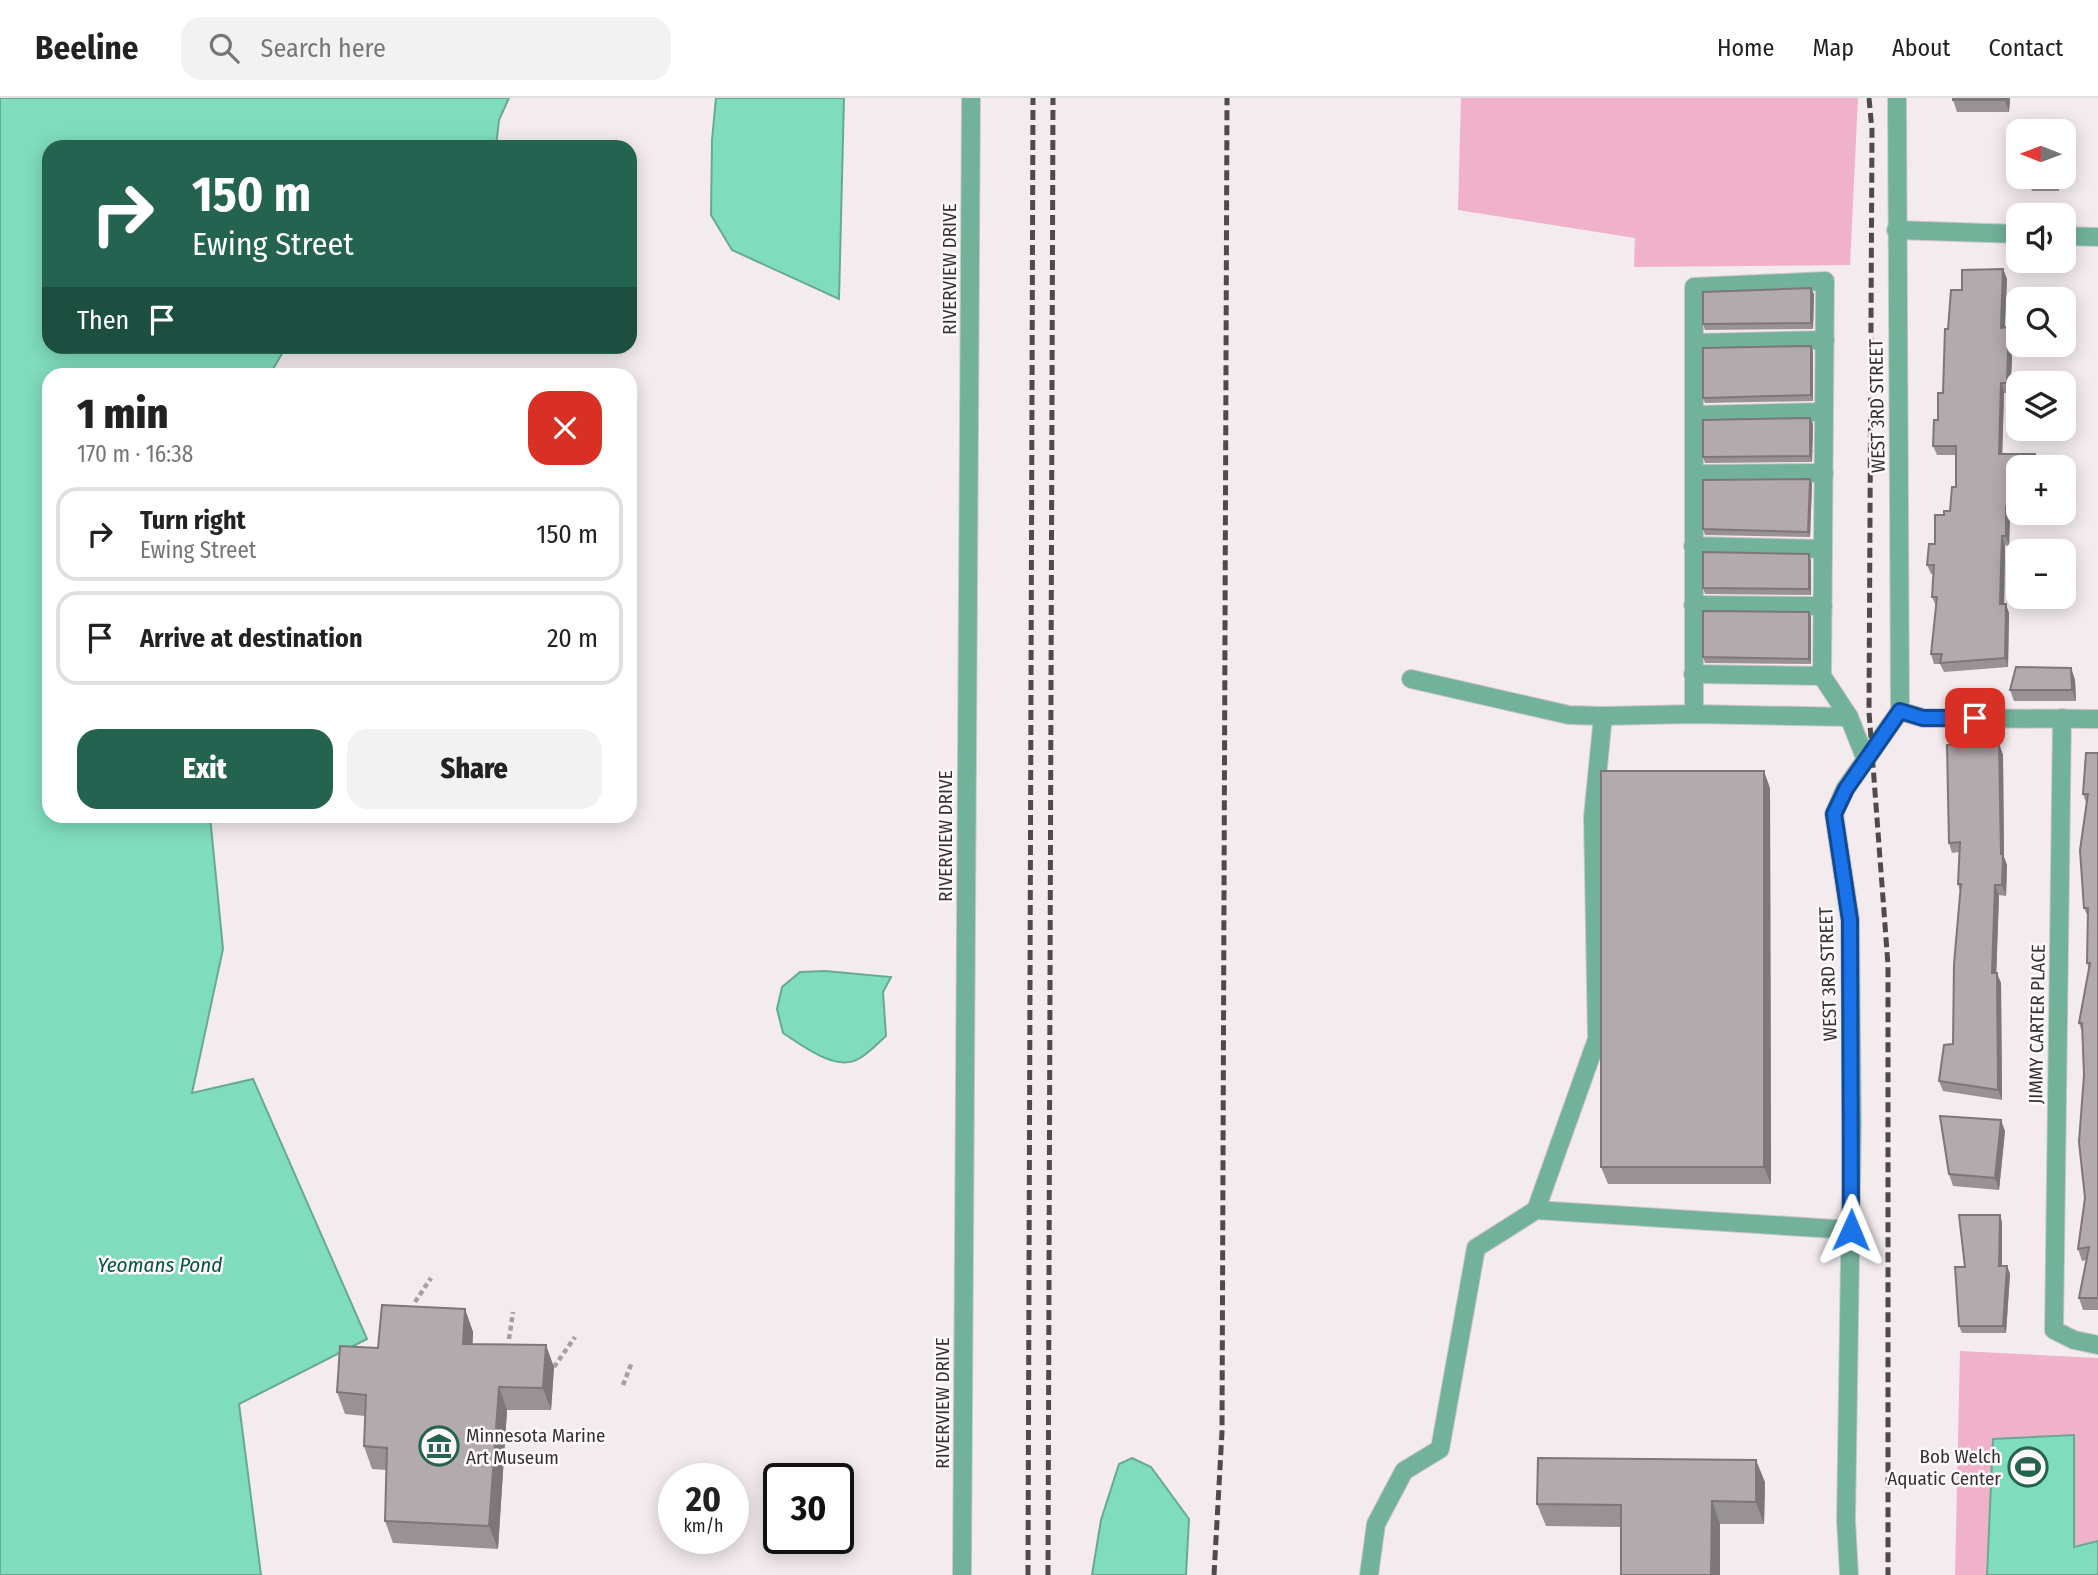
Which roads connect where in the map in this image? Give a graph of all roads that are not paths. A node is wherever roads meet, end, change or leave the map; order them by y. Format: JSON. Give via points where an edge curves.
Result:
{"nodes":[{"id":1,"x":971,"y":98,"type":"edge"},
{"id":2,"x":1897,"y":98,"type":"edge"},
{"id":3,"x":1896,"y":230,"type":"junction"},
{"id":4,"x":2006,"y":234,"type":"edge"},
{"id":5,"x":2076,"y":236,"type":"edge"},
{"id":6,"x":2098,"y":237,"type":"edge"},
{"id":7,"x":1825,"y":340,"type":"junction"},
{"id":8,"x":1694,"y":343,"type":"junction"},
{"id":9,"x":1824,"y":412,"type":"junction"},
{"id":10,"x":1694,"y":415,"type":"junction"},
{"id":11,"x":1824,"y":472,"type":"junction"},
{"id":12,"x":1694,"y":474,"type":"junction"},
{"id":13,"x":1693,"y":546,"type":"junction"},
{"id":14,"x":1823,"y":549,"type":"junction"},
{"id":15,"x":1693,"y":605,"type":"junction"},
{"id":16,"x":1823,"y":606,"type":"junction"},
{"id":17,"x":1693,"y":674,"type":"junction"},
{"id":18,"x":1822,"y":676,"type":"junction"},
{"id":19,"x":1412,"y":679,"type":"dead end"},
{"id":20,"x":1900,"y":711,"type":"junction"},
{"id":21,"x":1694,"y":714,"type":"junction"},
{"id":22,"x":1603,"y":716,"type":"junction"},
{"id":23,"x":1849,"y":718,"type":"junction"},
{"id":24,"x":2062,"y":718,"type":"junction"},
{"id":25,"x":2098,"y":719,"type":"edge"},
{"id":26,"x":1866,"y":760,"type":"junction"},
{"id":27,"x":1536,"y":1210,"type":"junction"},
{"id":28,"x":1851,"y":1230,"type":"junction"},
{"id":29,"x":2098,"y":1345,"type":"edge"},
{"id":30,"x":962,"y":1575,"type":"edge"},
{"id":31,"x":1369,"y":1575,"type":"edge"},
{"id":32,"x":1849,"y":1575,"type":"edge"}],
"edges":[{"from":1,"to":30,"type":"street","name":"RIVERVIEW DRIVE"},
{"from":2,"to":3,"type":"street","name":"WEST 3RD STREET"},
{"from":3,"to":4,"type":"street"},
{"from":3,"to":20,"type":"street","name":"WEST 3RD STREET"},
{"from":5,"to":6,"type":"street"},
{"from":7,"to":8,"type":"street"},
{"from":7,"to":8,"type":"street","via":[[1825,281],[1694,287]]},
{"from":7,"to":9,"type":"street"},
{"from":8,"to":10,"type":"street"},
{"from":9,"to":10,"type":"street"},
{"from":9,"to":11,"type":"street"},
{"from":10,"to":12,"type":"street"},
{"from":11,"to":12,"type":"street"},
{"from":11,"to":14,"type":"street"},
{"from":12,"to":13,"type":"street"},
{"from":13,"to":14,"type":"street"},
{"from":13,"to":15,"type":"street"},
{"from":14,"to":16,"type":"street"},
{"from":15,"to":16,"type":"street"},
{"from":15,"to":17,"type":"street"},
{"from":16,"to":18,"type":"street"},
{"from":17,"to":18,"type":"street"},
{"from":17,"to":21,"type":"street"},
{"from":18,"to":23,"type":"street"},
{"from":19,"to":22,"type":"street","via":[[1569,715]]},
{"from":20,"to":24,"type":"street","via":[[1923,718]]},
{"from":20,"to":26,"type":"street","name":"WEST 3RD STREET"},
{"from":21,"to":22,"type":"street"},
{"from":21,"to":23,"type":"street"},
{"from":22,"to":27,"type":"street","via":[[1593,817],[1597,1039]]},
{"from":23,"to":26,"type":"street"},
{"from":24,"to":25,"type":"street"},
{"from":24,"to":29,"type":"street","name":"JIMMY CARTER PLACE","via":[[2054,1330]]},
{"from":26,"to":28,"type":"street","name":"WEST 3RD STREET","via":[[1834,814],[1850,920]]},
{"from":27,"to":28,"type":"street"},
{"from":27,"to":31,"type":"street","via":[[1476,1248],[1440,1449],[1404,1471],[1376,1524]]},
{"from":28,"to":32,"type":"street","name":"WEST 3RD STREET"}]}
